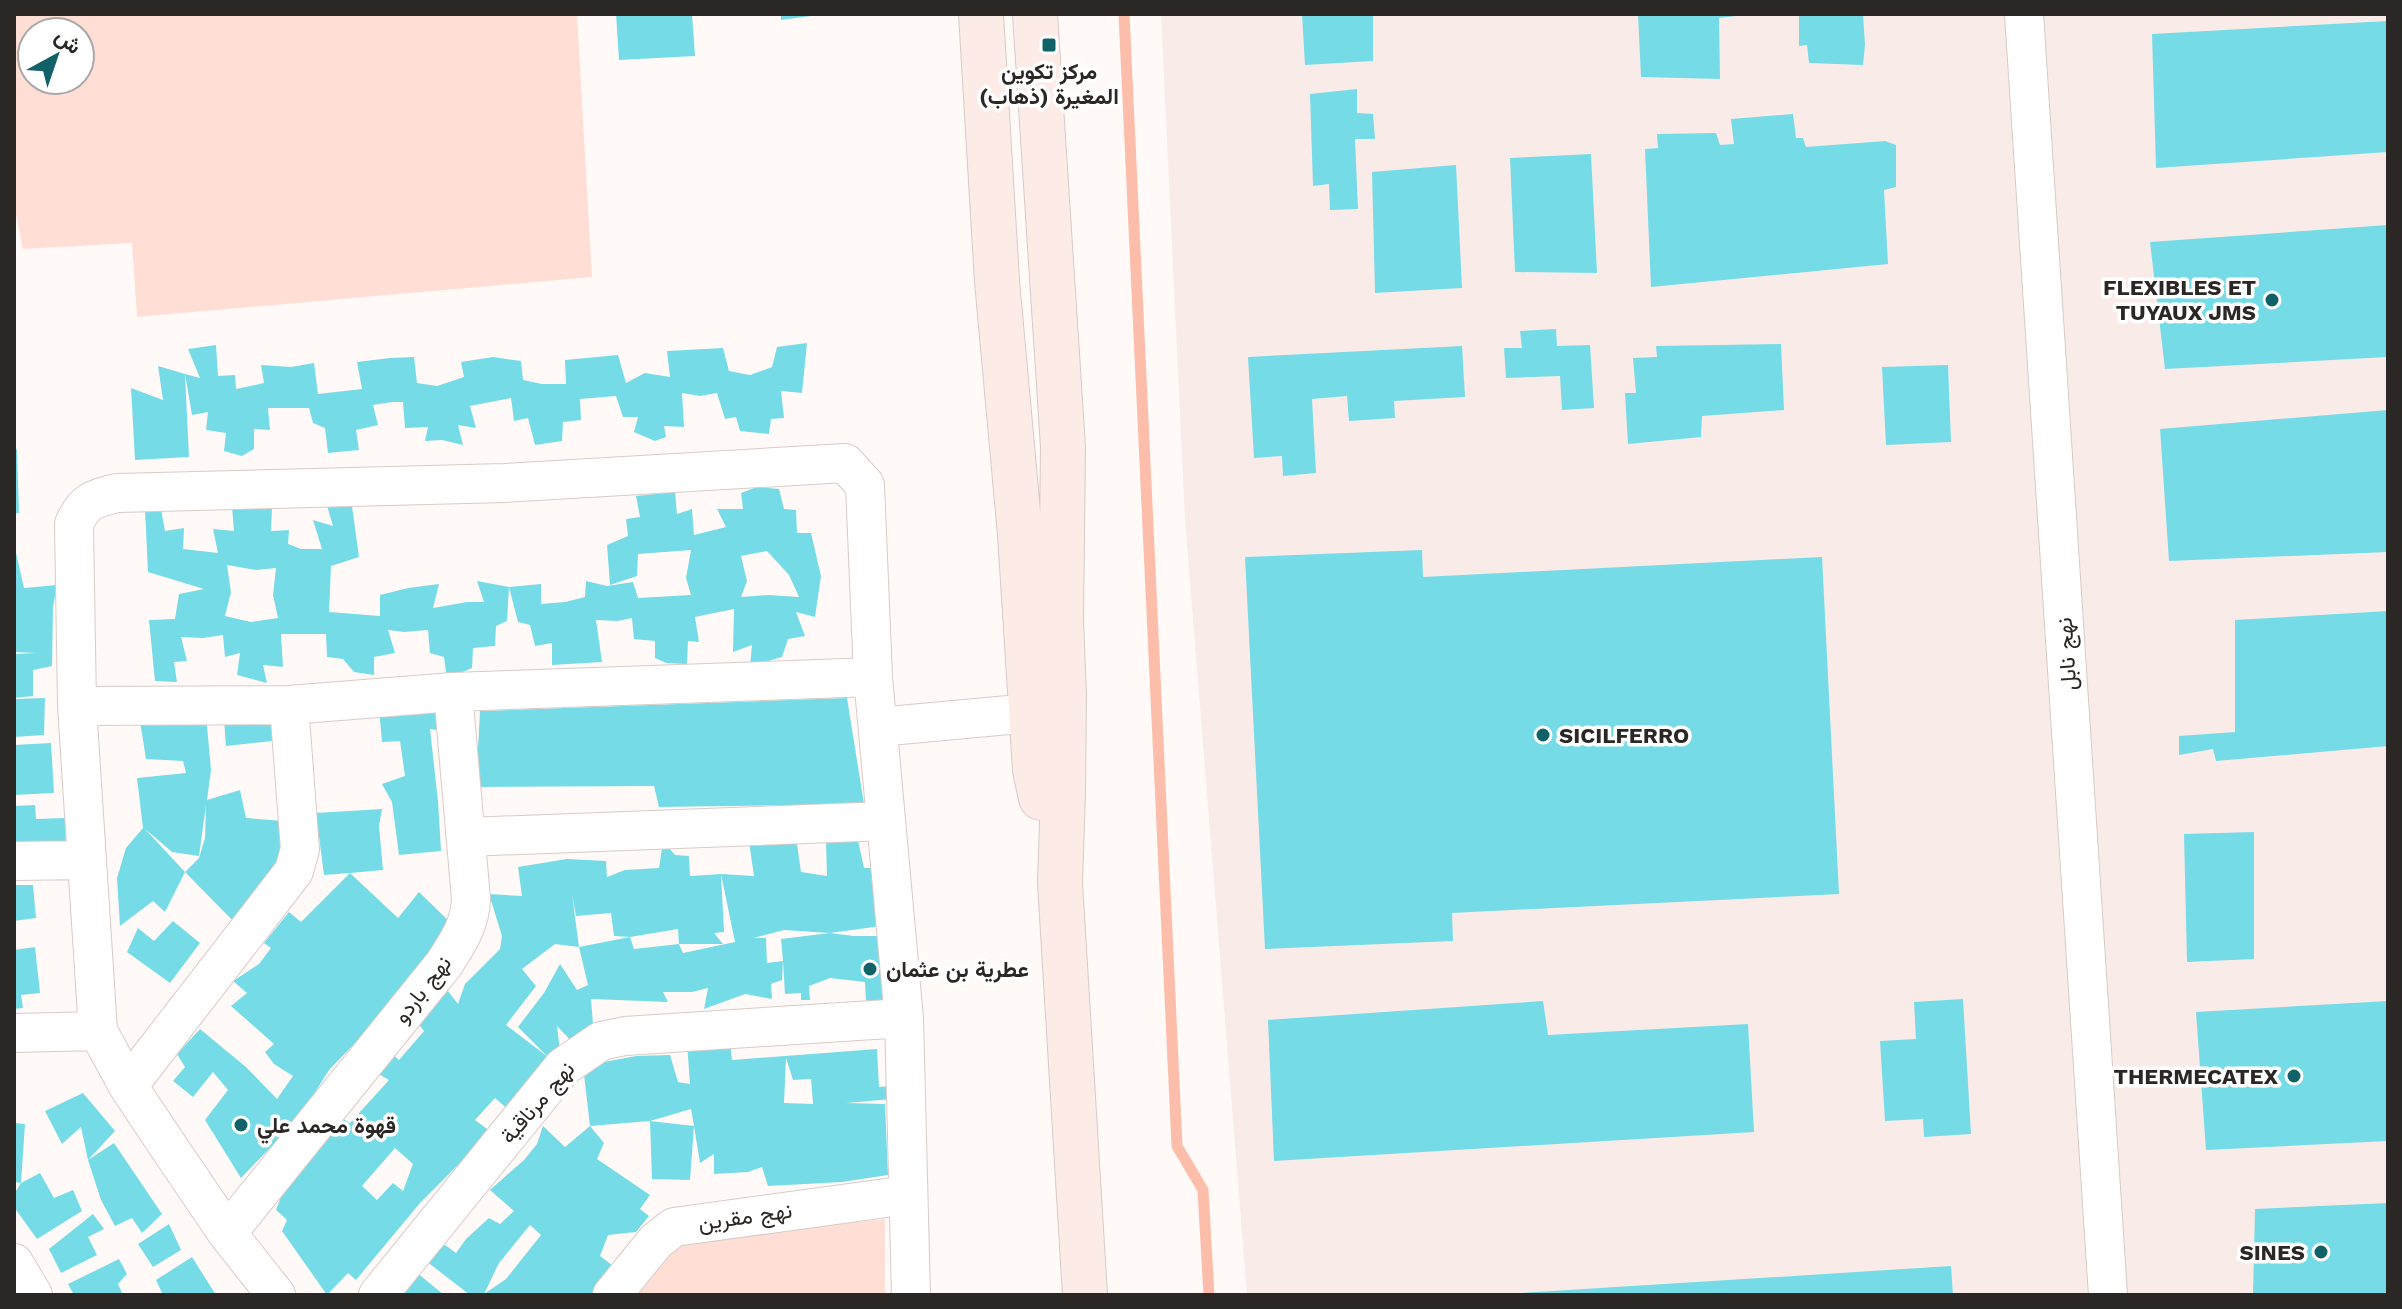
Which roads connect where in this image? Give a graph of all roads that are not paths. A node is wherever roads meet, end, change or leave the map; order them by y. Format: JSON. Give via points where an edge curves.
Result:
{"nodes":[{"id":1,"x":981,"y":14,"type":"edge"},
{"id":2,"x":1035,"y":14,"type":"edge"},
{"id":3,"x":2024,"y":14,"type":"edge"},
{"id":4,"x":873,"y":677,"type":"junction"},
{"id":5,"x":453,"y":692,"type":"junction"},
{"id":6,"x":289,"y":705,"type":"junction"},
{"id":7,"x":77,"y":706,"type":"junction"},
{"id":8,"x":1048,"y":712,"type":"junction"},
{"id":9,"x":878,"y":727,"type":"junction"},
{"id":10,"x":886,"y":821,"type":"junction"},
{"id":11,"x":466,"y":837,"type":"junction"},
{"id":12,"x":87,"y":860,"type":"junction"},
{"id":13,"x":14,"y":861,"type":"edge"},
{"id":14,"x":904,"y":1018,"type":"junction"},
{"id":15,"x":98,"y":1031,"type":"junction"},
{"id":16,"x":14,"y":1033,"type":"edge"},
{"id":17,"x":128,"y":1086,"type":"junction"},
{"id":18,"x":908,"y":1195,"type":"junction"},
{"id":19,"x":227,"y":1233,"type":"junction"},
{"id":20,"x":14,"y":1263,"type":"edge"},
{"id":21,"x":33,"y":1295,"type":"edge"},
{"id":22,"x":276,"y":1295,"type":"edge"},
{"id":23,"x":378,"y":1295,"type":"edge"},
{"id":24,"x":612,"y":1295,"type":"edge"},
{"id":25,"x":911,"y":1295,"type":"edge"},
{"id":26,"x":1085,"y":1295,"type":"edge"},
{"id":27,"x":2108,"y":1295,"type":"edge"}],
"edges":[{"from":1,"to":8,"type":"street","via":[[997,281],[1020,534]]},
{"from":2,"to":8,"type":"street","via":[[1063,447],[1061,621]]},
{"from":3,"to":27,"type":"street","name":"نهج نابل"},
{"from":4,"to":5,"type":"street"},
{"from":4,"to":7,"type":"street","via":[[865,485],[845,463],[505,483],[117,493],[96,499],[81,508],[74,524]]},
{"from":4,"to":9,"type":"street"},
{"from":5,"to":6,"type":"street"},
{"from":5,"to":11,"type":"street","name":"نهج باردو"},
{"from":6,"to":7,"type":"street"},
{"from":6,"to":17,"type":"street","via":[[300,849],[294,871]]},
{"from":7,"to":12,"type":"street"},
{"from":8,"to":9,"type":"street"},
{"from":8,"to":26,"type":"street"},
{"from":9,"to":10,"type":"street"},
{"from":10,"to":11,"type":"street"},
{"from":10,"to":14,"type":"street"},
{"from":11,"to":19,"type":"street","name":"نهج باردو","via":[[470,915],[458,942]]},
{"from":12,"to":13,"type":"street"},
{"from":12,"to":15,"type":"street"},
{"from":14,"to":18,"type":"street"},
{"from":14,"to":23,"type":"street","name":"نهج مرناقية","via":[[601,1041],[563,1067]]},
{"from":15,"to":16,"type":"street"},
{"from":15,"to":17,"type":"street"},
{"from":17,"to":19,"type":"street"},
{"from":18,"to":24,"type":"street","name":"نهج مقرين","via":[[674,1227]]},
{"from":18,"to":25,"type":"street"},
{"from":19,"to":22,"type":"street"},
{"from":20,"to":21,"type":"street"}]}
